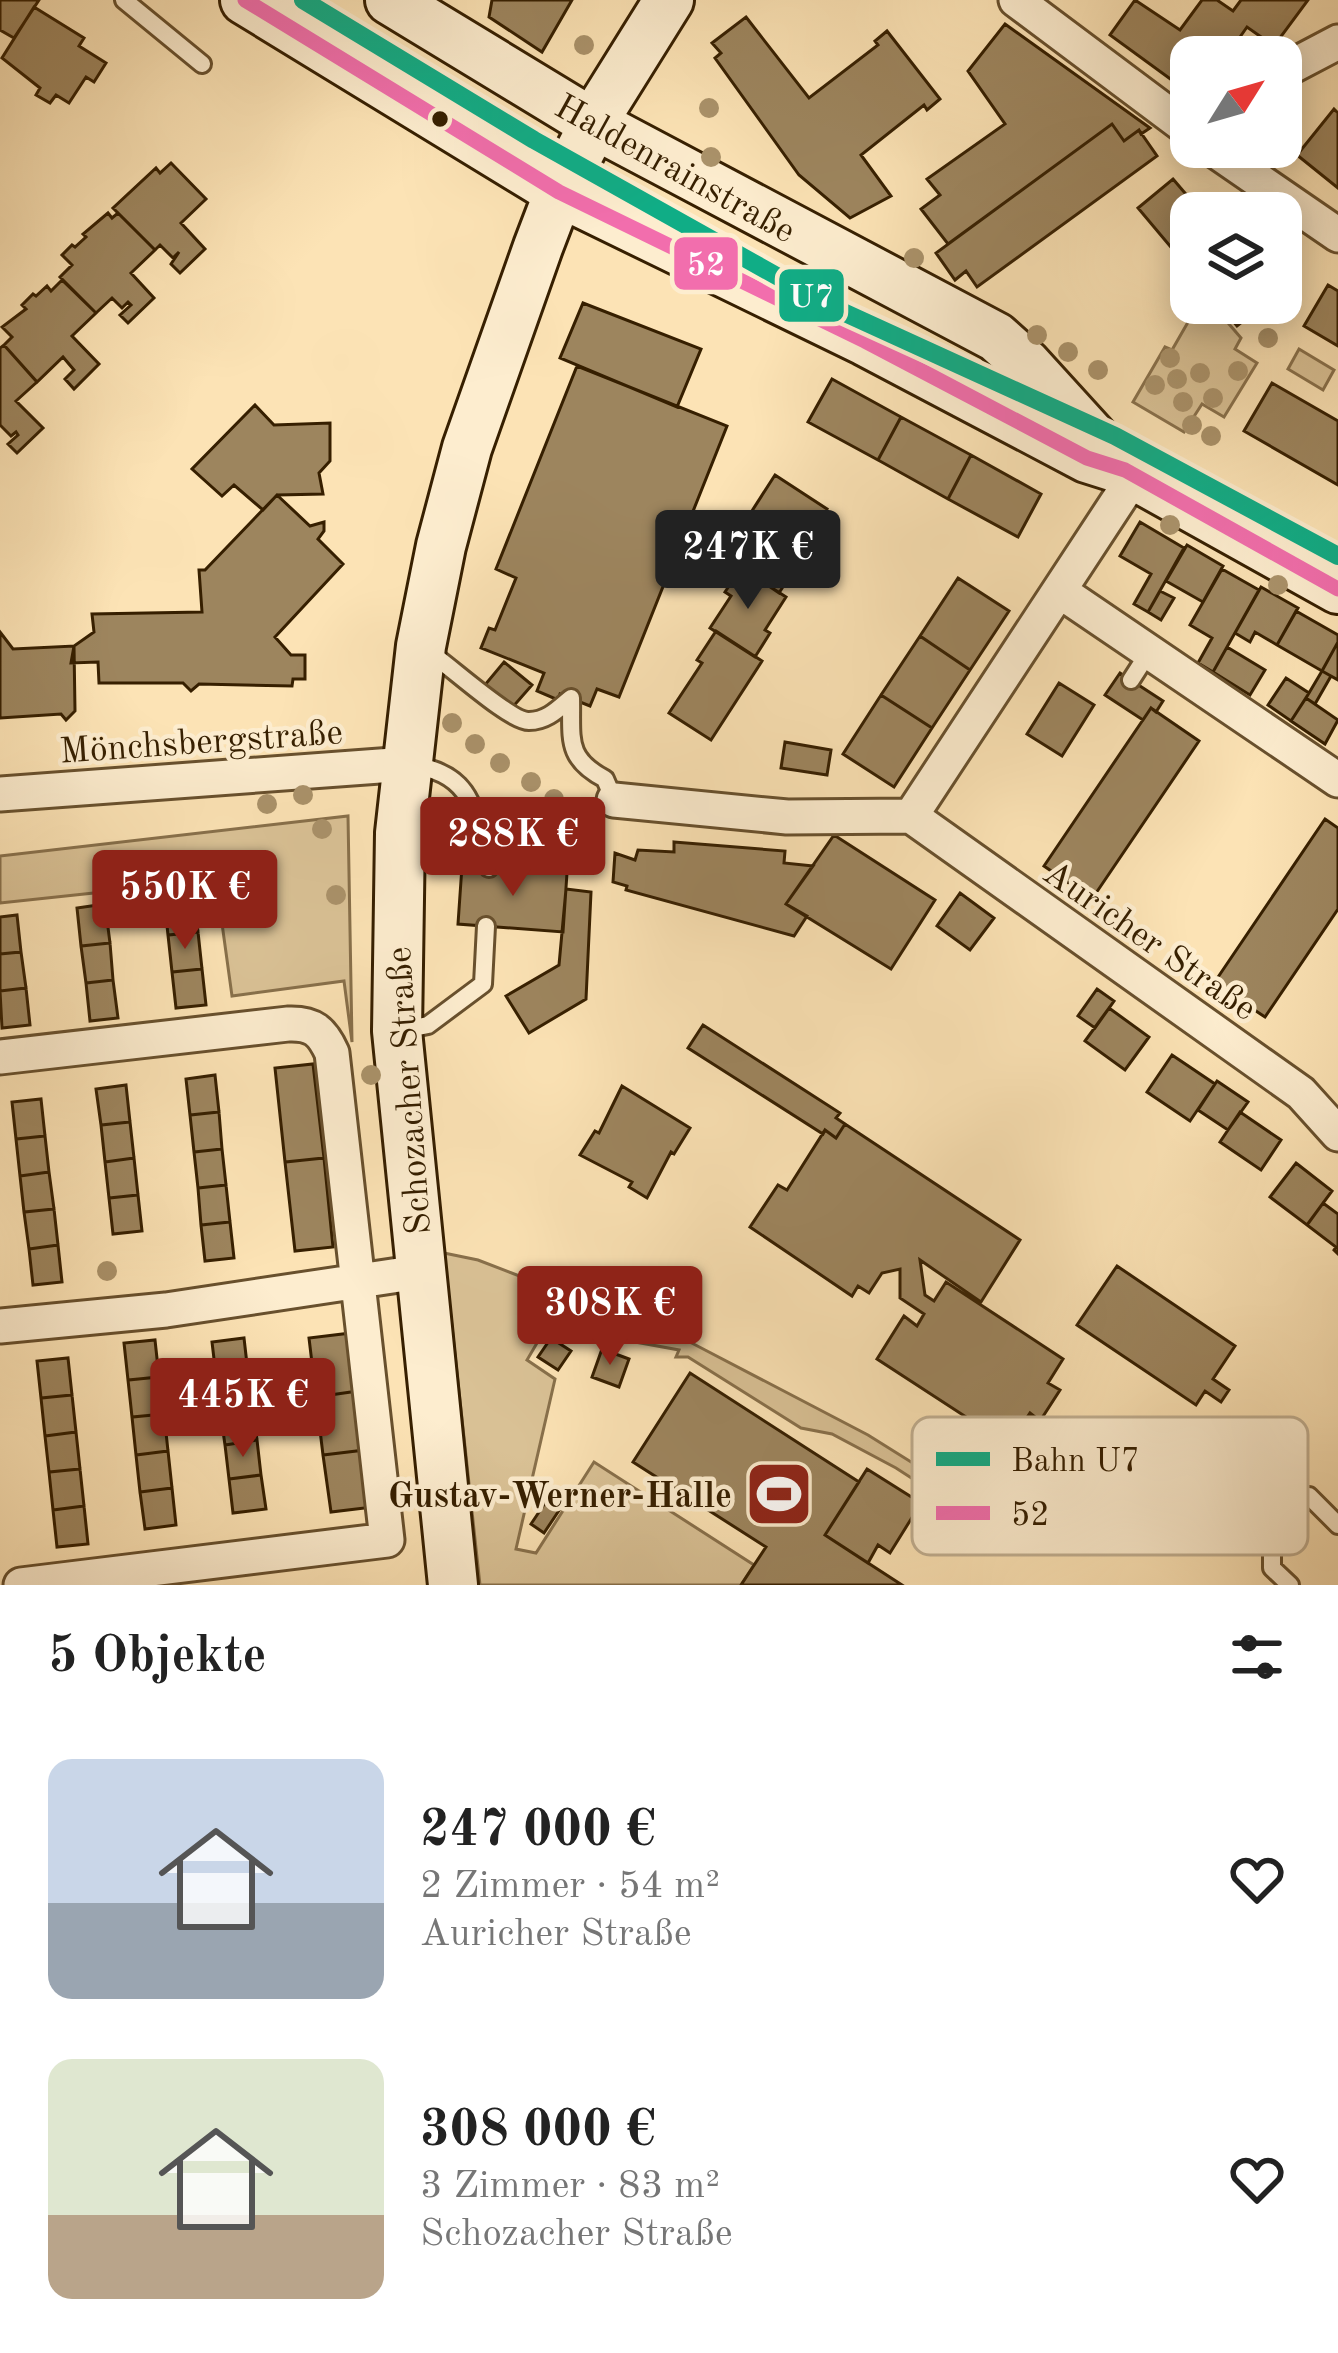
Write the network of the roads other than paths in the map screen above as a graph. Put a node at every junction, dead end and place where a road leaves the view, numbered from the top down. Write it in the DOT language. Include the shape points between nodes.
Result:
graph roads {
  1 [pos="124,0"];
  2 [pos="245,0"];
  3 [pos="390,0"];
  4 [pos="669,0"];
  5 [pos="1016,0"];
  6 [pos="1338,42"];
  7 [pos="1302,61"];
  8 [pos="202,64"];
  9 [pos="1170,112"];
  10 [pos="594,124"];
  11 [pos="1240,168"];
  12 [pos="559,192"];
  13 [pos="1338,236"];
  14 [pos="1130,472"];
  15 [pos="1338,589"];
  16 [pos="1061,592"];
  17 [pos="421,646"];
  18 [pos="407,764"];
  19 [pos="1338,780"];
  20 [pos="0,794"];
  21 [pos="614,800"];
  22 [pos="911,816"];
  23 [pos="489,868"];
  24 [pos="486,926"];
  25 [pos="397,1031"];
  26 [pos="0,1057"];
  27 [pos="1338,1134"];
  28 [pos="419,1272"];
  29 [pos="357,1278"];
  30 [pos="0,1327"];
  31 [pos="1308,1497"];
  32 [pos="1338,1525"];
  33 [pos="1272,1555"];
  34 [pos="21,1585"];
  35 [pos="453,1585"];
  36 [pos="1290,1585"];
  1 -- 8 [label="lane"];
  2 -- 12 [label="main road, Haldenrainstraße"];
  3 -- 10 [label="main road, Haldenrainstraße"];
  4 -- 10 [label="main road, Schozacher Straße"];
  5 -- 9 [label="street"];
  6 -- 7 [label="street"];
  10 -- 12 [label="main road, Schozacher Straße"];
  10 -- 14 [label="main road, Haldenrainstraße" via="996,337"];
  11 -- 13 [label="street"];
  12 -- 14 [label="main road, Haldenrainstraße" via="1087,458"];
  12 -- 17 [label="main road, Schozacher Straße" via="467,448"];
  14 -- 15 [label="main road, Haldenrainstraße"];
  14 -- 16 [label="street"];
  16 -- 19 [label="street" via="1140,666"];
  16 -- 22 [label="street"];
  17 -- 18 [label="main road, Schozacher Straße"];
  17 -- 21 [label="lane" via="526,722 571,698 574,753 605,779"];
  18 -- 20 [label="street, Mönchsbergstraße"];
  18 -- 23 [label="lane" via="438,769 469,794"];
  18 -- 25 [label="main road, Schozacher Straße"];
  21 -- 22 [label="street" via="787,817"];
  22 -- 27 [label="street, Auricher Straße" via="1301,1093"];
  24 -- 25 [label="lane" via="483,984 428,1025"];
  25 -- 28 [label="main road, Schozacher Straße"];
  26 -- 29 [label="street" via="306,1023 332,1053"];
  28 -- 29 [label="street"];
  28 -- 35 [label="main road, Schozacher Straße"];
  29 -- 30 [label="street"];
  29 -- 34 [label="street" via="388,1540"];
  31 -- 32 [label="lane"];
  33 -- 36 [label="lane" via="1272,1568"];
}
